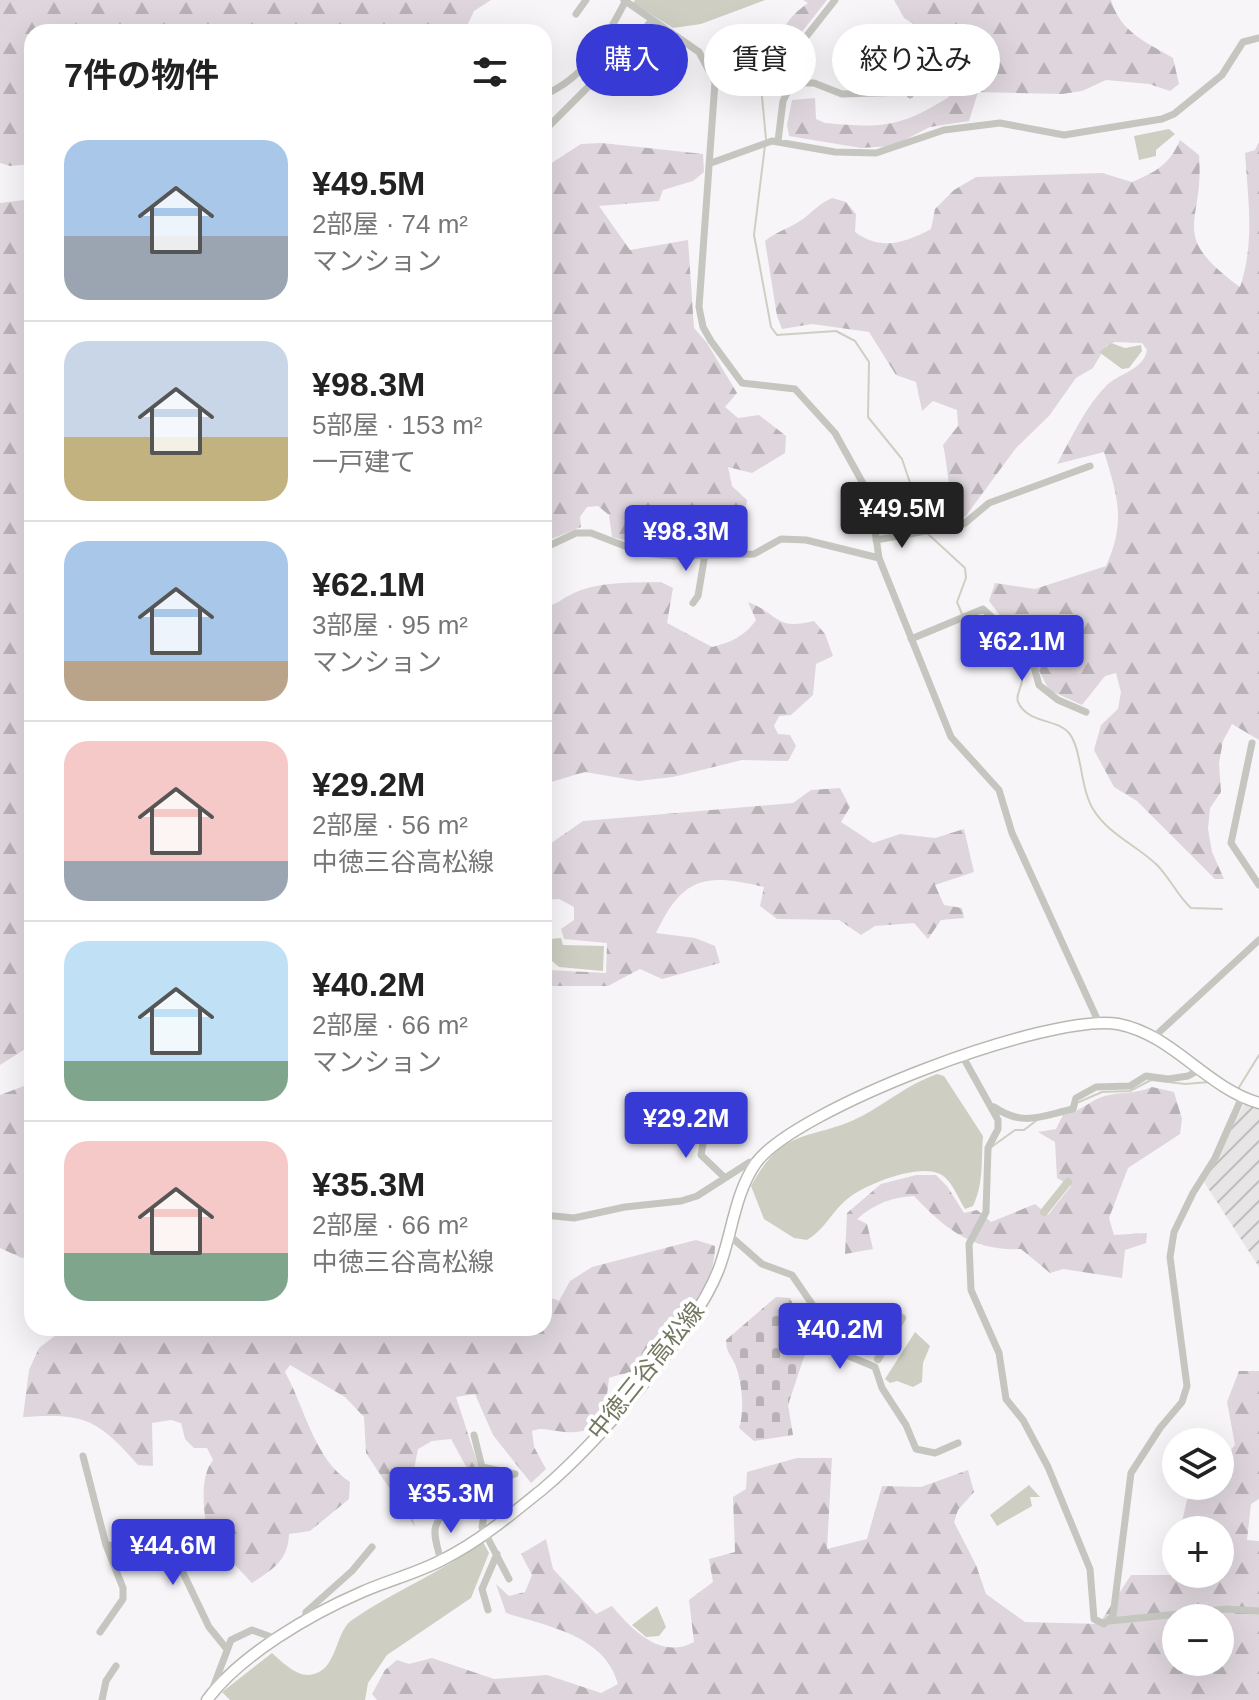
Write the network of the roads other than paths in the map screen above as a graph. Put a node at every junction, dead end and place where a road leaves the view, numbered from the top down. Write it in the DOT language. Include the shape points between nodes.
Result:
graph roads {
  1 [pos="586,0"];
  2 [pos="835,0"];
  3 [pos="625,1"];
  4 [pos="576,14"];
  5 [pos="651,21"];
  6 [pos="613,24"];
  7 [pos="649,24"];
  8 [pos="816,24"];
  9 [pos="1259,38"];
  10 [pos="576,78"];
  11 [pos="552,91"];
  12 [pos="579,96"];
  13 [pos="786,96"];
  14 [pos="552,123"];
  15 [pos="778,141"];
  16 [pos="711,163"];
  17 [pos="1090,466"];
  18 [pos="876,540"];
  19 [pos="552,544"];
  20 [pos="705,554"];
  21 [pos="879,558"];
  22 [pos="693,603"];
  23 [pos="911,639"];
  24 [pos="1086,712"];
  25 [pos="1252,743"];
  26 [pos="1259,885"];
  27 [pos="1256,943"];
  28 [pos="1099,1023"];
  29 [pos="1154,1037"];
  30 [pos="963,1057"];
  31 [pos="1199,1070"];
  32 [pos="1242,1097"];
  33 [pos="1259,1103"];
  34 [pos="993,1105"];
  35 [pos="710,1132"];
  36 [pos="755,1164"];
  37 [pos="724,1177"];
  38 [pos="552,1216"];
  39 [pos="729,1235"];
  40 [pos="474,1435"];
  41 [pos="958,1443"];
  42 [pos="83,1456"];
  43 [pos="453,1506"];
  44 [pos="484,1534"];
  45 [pos="106,1545"];
  46 [pos="372,1547"];
  47 [pos="497,1554"];
  48 [pos="441,1561"];
  49 [pos="509,1579"];
  50 [pos="488,1610"];
  51 [pos="1259,1611"];
  52 [pos="305,1621"];
  53 [pos="1110,1621"];
  54 [pos="100,1632"];
  55 [pos="278,1640"];
  56 [pos="226,1648"];
  57 [pos="116,1666"];
  58 [pos="209,1698"];
  59 [pos="102,1700"];
  1 -- 4 [label="street"];
  2 -- 8 [label="street"];
  3 -- 5 [label="street"];
  3 -- 6 [label="street"];
  5 -- 7 [label="street"];
  5 -- 16 [label="street" via="699,52 711,70 717,96"];
  9 -- 15 [label="street" via="1243,42 1222,75 1162,119 1064,135 1000,123 944,130 876,153"];
  10 -- 11 [label="street"];
  12 -- 14 [label="street"];
  13 -- 15 [label="street"];
  15 -- 16 [label="street"];
  16 -- 18 [label="street" via="699,307 703,327 742,383 795,389 835,433 870,496"];
  17 -- 18 [label="street" via="989,503 964,524"];
  18 -- 21 [label="street"];
  19 -- 20 [label="street" via="576,533 591,533 643,553"];
  20 -- 21 [label="street" via="754,554 781,539"];
  20 -- 22 [label="street"];
  21 -- 23 [label="street"];
  23 -- 24 [label="street" via="983,609 1030,652 1039,685"];
  23 -- 28 [label="street" via="951,737 999,790 1012,833"];
  25 -- 26 [label="street" via="1231,843"];
  27 -- 29 [label="street"];
  28 -- 29 [label="main road, 中徳三谷高松線"];
  28 -- 30 [label="main road, 中徳三谷高松線" via="1053,1029"];
  29 -- 31 [label="main road, 中徳三谷高松線"];
  30 -- 34 [label="street"];
  30 -- 36 [label="main road, 中徳三谷高松線" via="816,1119 778,1141"];
  31 -- 32 [label="main road, 中徳三谷高松線"];
  31 -- 34 [label="street" via="1168,1079 1146,1076 1130,1086 1096,1087 1076,1098 1073,1109 1029,1119 1012,1120"];
  32 -- 33 [label="main road, 中徳三谷高松線"];
  32 -- 53 [label="street" via="1174,1232 1170,1257 1187,1386 1182,1402 1131,1473"];
  34 -- 53 [label="street" via="998,1129 988,1148 986,1212 969,1244 971,1290 999,1353 1006,1399 1048,1467 1090,1569 1094,1619"];
  35 -- 37 [label="street" via="701,1155"];
  36 -- 37 [label="street"];
  36 -- 39 [label="main road, 中徳三谷高松線"];
  37 -- 38 [label="street" via="681,1201 574,1218"];
  39 -- 41 [label="street" via="762,1264 792,1275 838,1353 875,1367 916,1449 935,1453"];
  39 -- 44 [label="main road, 中徳三谷高松線" via="702,1306 674,1343 578,1454"];
  40 -- 44 [label="street" via="482,1467 515,1474 488,1483 492,1504 483,1518"];
  42 -- 45 [label="street"];
  43 -- 48 [label="street" via="434,1527"];
  44 -- 47 [label="street"];
  44 -- 48 [label="main road, 中徳三谷高松線"];
  45 -- 54 [label="street" via="123,1599"];
  45 -- 56 [label="street" via="163,1546 175,1556 209,1627"];
  46 -- 52 [label="street" via="306,1612"];
  47 -- 49 [label="street"];
  47 -- 50 [label="street" via="482,1589"];
  48 -- 52 [label="main road, 中徳三谷高松線"];
  51 -- 53 [label="street" via="1227,1609"];
  52 -- 55 [label="main road, 中徳三谷高松線"];
  55 -- 56 [label="street" via="252,1630"];
  55 -- 58 [label="main road, 中徳三谷高松線" via="238,1667"];
  56 -- 58 [label="street"];
  57 -- 59 [label="street"];
}
